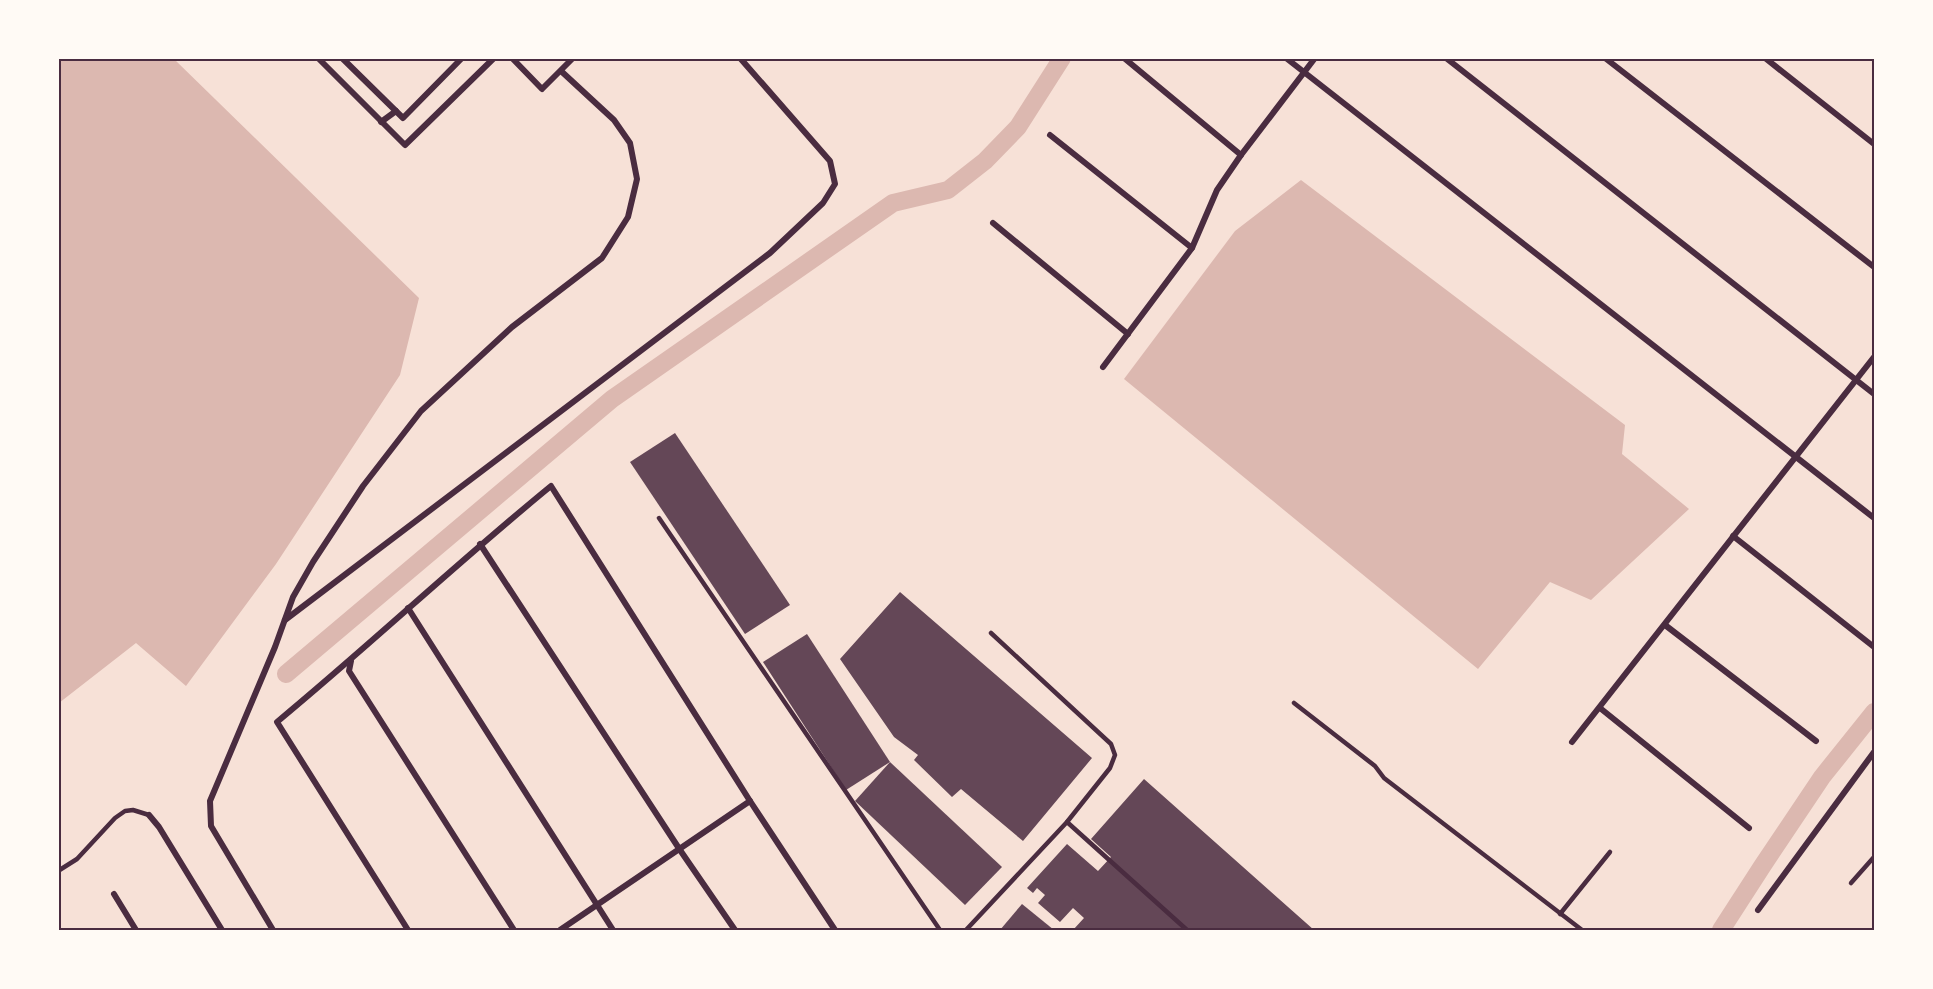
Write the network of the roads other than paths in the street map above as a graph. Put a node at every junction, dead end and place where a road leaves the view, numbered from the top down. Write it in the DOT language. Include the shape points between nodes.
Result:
graph roads {
  1 [pos="318,58"];
  2 [pos="342,58"];
  3 [pos="462,58"];
  4 [pos="494,58"];
  5 [pos="512,58"];
  6 [pos="573,58"];
  7 [pos="740,58"];
  8 [pos="1124,58"];
  9 [pos="1286,58"];
  10 [pos="1315,58"];
  11 [pos="1446,58"];
  12 [pos="1605,58"];
  13 [pos="1765,58"];
  14 [pos="561,71"];
  15 [pos="1304,74"];
  16 [pos="396,111"];
  17 [pos="381,122"];
  18 [pos="1050,135"];
  19 [pos="1875,144"];
  20 [pos="1241,155"];
  21 [pos="993,224"];
  22 [pos="1192,248"];
  23 [pos="1875,267"];
  24 [pos="1128,334"];
  25 [pos="1875,357"];
  26 [pos="1102,367"];
  27 [pos="1857,381"];
  28 [pos="1875,394"];
  29 [pos="1796,457"];
  30 [pos="659,518"];
  31 [pos="1875,518"];
  32 [pos="1733,536"];
  33 [pos="480,544"];
  34 [pos="408,608"];
  35 [pos="285,620"];
  36 [pos="1665,625"];
  37 [pos="991,633"];
  38 [pos="1875,647"];
  39 [pos="351,661"];
  40 [pos="1294,703"];
  41 [pos="1600,708"];
  42 [pos="1816,741"];
  43 [pos="1572,742"];
  44 [pos="1875,752"];
  45 [pos="750,801"];
  46 [pos="149,815"];
  47 [pos="1067,822"];
  48 [pos="1749,828"];
  49 [pos="680,850"];
  50 [pos="1610,852"];
  51 [pos="1875,857"];
  52 [pos="58,872"];
  53 [pos="1851,883"];
  54 [pos="114,894"];
  55 [pos="597,907"];
  56 [pos="1758,910"];
  57 [pos="1560,914"];
  58 [pos="136,930"];
  59 [pos="222,930"];
  60 [pos="273,930"];
  61 [pos="408,930"];
  62 [pos="514,930"];
  63 [pos="560,930"];
  64 [pos="613,930"];
  65 [pos="735,930"];
  66 [pos="835,930"];
  67 [pos="940,930"];
  68 [pos="966,930"];
  69 [pos="1187,930"];
  70 [pos="1582,930"];
  1 -- 17 [label="street"];
  2 -- 16 [label="street"];
  3 -- 16 [label="street" via="403,118"];
  4 -- 17 [label="street" via="405,145"];
  5 -- 14 [label="street" via="542,89"];
  6 -- 14 [label="street"];
  7 -- 35 [label="street" via="830,161 835,184 824,203 770,253"];
  8 -- 20 [label="street"];
  9 -- 15 [label="street"];
  10 -- 15 [label="street"];
  11 -- 27 [label="street"];
  12 -- 23 [label="street"];
  13 -- 19 [label="street"];
  14 -- 35 [label="street" via="614,120 630,143 637,179 628,217 602,258 512,327 421,411 363,486 313,562"];
  15 -- 20 [label="street"];
  15 -- 29 [label="street"];
  16 -- 17 [label="street"];
  18 -- 22 [label="street"];
  20 -- 22 [label="street" via="1217,190"];
  21 -- 24 [label="street"];
  22 -- 24 [label="street"];
  24 -- 26 [label="street"];
  25 -- 27 [label="street"];
  27 -- 28 [label="street"];
  27 -- 29 [label="street"];
  29 -- 31 [label="street"];
  29 -- 32 [label="street"];
  30 -- 67 [label="lane"];
  32 -- 36 [label="street"];
  32 -- 38 [label="street"];
  33 -- 34 [label="street"];
  33 -- 45 [label="street" via="551,486"];
  33 -- 49 [label="street"];
  34 -- 39 [label="street"];
  34 -- 55 [label="street"];
  35 -- 60 [label="street" via="210,801 211,826"];
  36 -- 41 [label="street"];
  36 -- 42 [label="street"];
  37 -- 47 [label="lane" via="1112,744 1115,755 1110,768"];
  39 -- 61 [label="street" via="277,722"];
  39 -- 62 [label="street" via="349,671"];
  40 -- 57 [label="lane"];
  41 -- 43 [label="street"];
  41 -- 48 [label="street"];
  44 -- 56 [label="street"];
  45 -- 49 [label="street"];
  45 -- 66 [label="street"];
  46 -- 52 [label="lane" via="125,811 77,859"];
  46 -- 59 [label="street"];
  47 -- 68 [label="lane"];
  47 -- 69 [label="lane"];
  49 -- 55 [label="street"];
  49 -- 65 [label="street"];
  50 -- 57 [label="lane"];
  51 -- 53 [label="lane"];
  54 -- 58 [label="street"];
  55 -- 63 [label="street"];
  55 -- 64 [label="street"];
  57 -- 70 [label="lane"];
}
